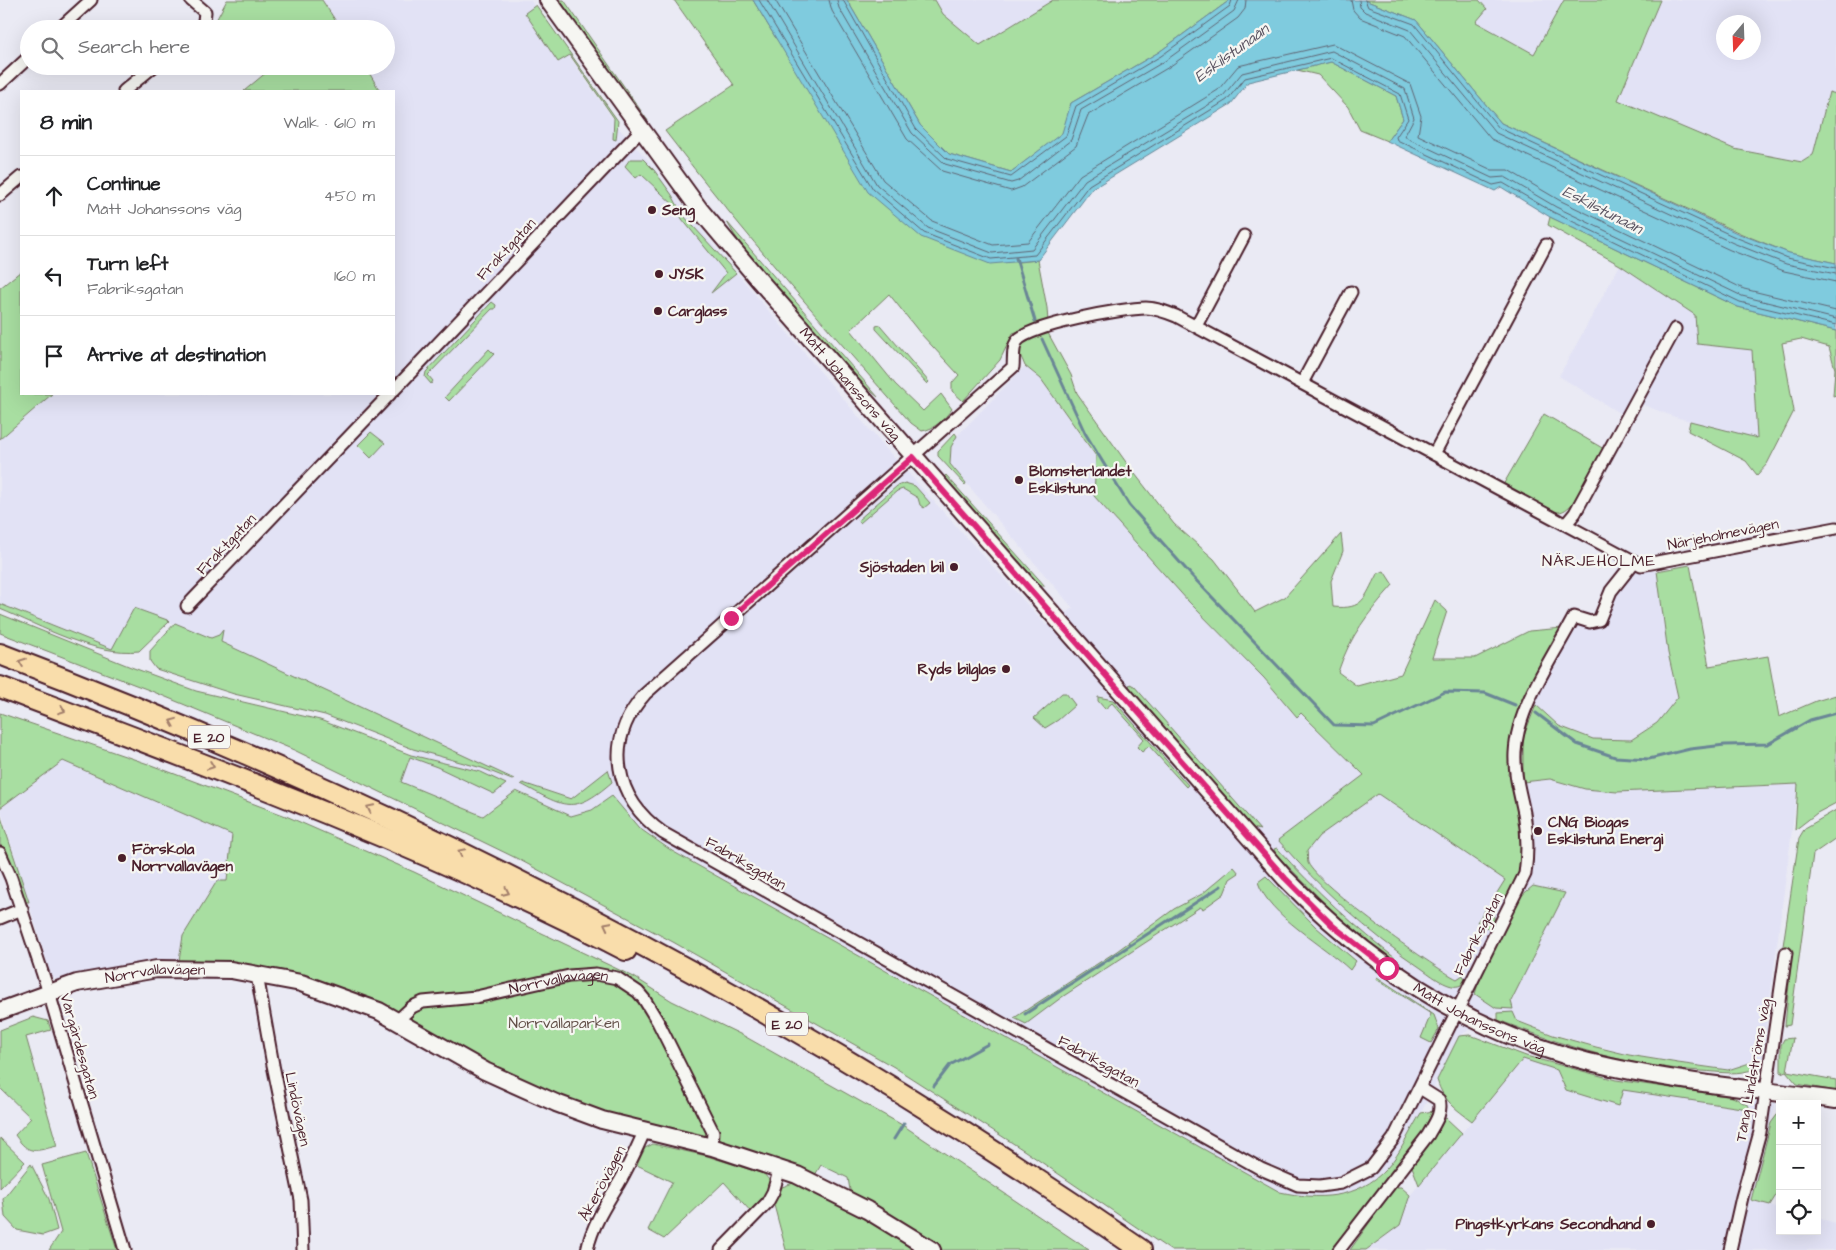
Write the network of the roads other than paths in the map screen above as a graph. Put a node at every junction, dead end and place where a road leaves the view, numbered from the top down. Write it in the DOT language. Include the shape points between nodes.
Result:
graph roads {
  1 [pos="91,0"];
  2 [pos="191,0"];
  3 [pos="548,0"];
  4 [pos="70,20"];
  5 [pos="204,20"];
  6 [pos="20,65"];
  7 [pos="143,75"];
  8 [pos="0,84"];
  9 [pos="125,90"];
  10 [pos="641,130"];
  11 [pos="20,178"];
  12 [pos="0,194"];
  13 [pos="1244,236"];
  14 [pos="1546,246"];
  15 [pos="1351,292"];
  16 [pos="1196,326"];
  17 [pos="1674,329"];
  18 [pos="1302,383"];
  19 [pos="395,389"];
  20 [pos="389,395"];
  21 [pos="1434,454"];
  22 [pos="913,457"];
  23 [pos="1566,524"];
  24 [pos="1836,528"];
  25 [pos="1634,562"];
  26 [pos="187,606"];
  27 [pos="0,654"];
  28 [pos="0,687"];
  29 [pos="0,853"];
  30 [pos="22,909"];
  31 [pos="0,918"];
  32 [pos="1786,953"];
  33 [pos="257,975"];
  34 [pos="49,993"];
  35 [pos="1456,1010"];
  36 [pos="0,1011"];
  37 [pos="398,1020"];
  38 [pos="1420,1088"];
  39 [pos="1767,1091"];
  40 [pos="1836,1100"];
  41 [pos="645,1130"];
  42 [pos="712,1147"];
  43 [pos="780,1168"];
  44 [pos="925,1248"];
  45 [pos="125,1250"];
  46 [pos="304,1250"];
  47 [pos="587,1250"];
  48 [pos="722,1250"];
  49 [pos="1121,1250"];
  50 [pos="1141,1250"];
  51 [pos="1338,1250"];
  52 [pos="1730,1250"];
  1 -- 4 [label="street"];
  2 -- 5 [label="street" via="205,12"];
  3 -- 10 [label="street, Mått Johanssons väg"];
  6 -- 8 [label="street"];
  7 -- 9 [label="street"];
  10 -- 19 [label="street, Fraktgatan"];
  10 -- 22 [label="street, Mått Johanssons väg" via="700,210"];
  11 -- 12 [label="street"];
  13 -- 16 [label="street"];
  14 -- 21 [label="street"];
  15 -- 18 [label="street"];
  16 -- 18 [label="street, Närjeholmevägen"];
  16 -- 22 [label="street, Närjeholmevägen" via="1167,312 1147,308 1080,318 1030,332 1014,347 1014,367"];
  17 -- 23 [label="street" via="1575,513"];
  18 -- 21 [label="street, Närjeholmevägen"];
  20 -- 26 [label="street, Fraktgatan"];
  21 -- 23 [label="street, Närjeholmevägen"];
  22 -- 35 [label="street, Mått Johanssons väg" via="1310,904 1366,953 1416,988"];
  22 -- 38 [label="street, Fabriksgatan" via="635,705 621,740 619,766 623,784 635,808 663,833 1287,1181 1304,1186 1322,1186 1352,1179 1372,1168 1390,1145"];
  23 -- 25 [label="street, Närjeholmevägen"];
  24 -- 25 [label="street, Närjeholmevägen" via="1648,564"];
  25 -- 35 [label="street, Fabriksgatan" via="1611,591 1599,620 1590,622 1574,617 1528,702 1517,733 1515,752 1516,776 1528,840 1525,874"];
  50 -- 27 [label="highway, E 20, one-way" via="960,1129 772,1015 627,935 357,802 185,727"];
  28 -- 49 [label="highway, E 20, one-way" via="221,770 398,843 623,948 782,1033 960,1142"];
  29 -- 30 [label="street, Vårgärdesgatan"];
  30 -- 31 [label="street"];
  30 -- 34 [label="street, Vårgärdesgatan"];
  32 -- 39 [label="street, Tång Lindströms väg"];
  33 -- 34 [label="street, Norrvallavägen" via="231,970 157,969 107,976"];
  33 -- 37 [label="street, Norrvallavägen" via="317,988"];
  33 -- 46 [label="street, Lindövägen" via="302,1200"];
  34 -- 36 [label="street, Norrvallavägen"];
  34 -- 45 [label="street, Vårgärdesgatan"];
  35 -- 38 [label="street, Fabriksgatan"];
  35 -- 39 [label="street, Mått Johanssons väg" via="1521,1040 1593,1063 1638,1073"];
  37 -- 41 [label="street, Norrvallavägen" via="522,1089 586,1114"];
  37 -- 42 [label="street, Norrvallavägen" via="423,1002 476,997 569,976 596,974 617,978 638,992 658,1022 713,1132"];
  38 -- 51 [label="street" via="1439,1100 1438,1118 1423,1142"];
  39 -- 40 [label="street, Mått Johanssons väg"];
  39 -- 52 [label="street, Tång Lindströms väg"];
  41 -- 42 [label="street, Norrvallavägen"];
  41 -- 47 [label="street, Åkerövägen" via="604,1207"];
  42 -- 43 [label="street, Norrvallavägen"];
  43 -- 44 [label="street, Norrvallavägen" via="841,1197"];
  43 -- 48 [label="street" via="767,1203"];
}
